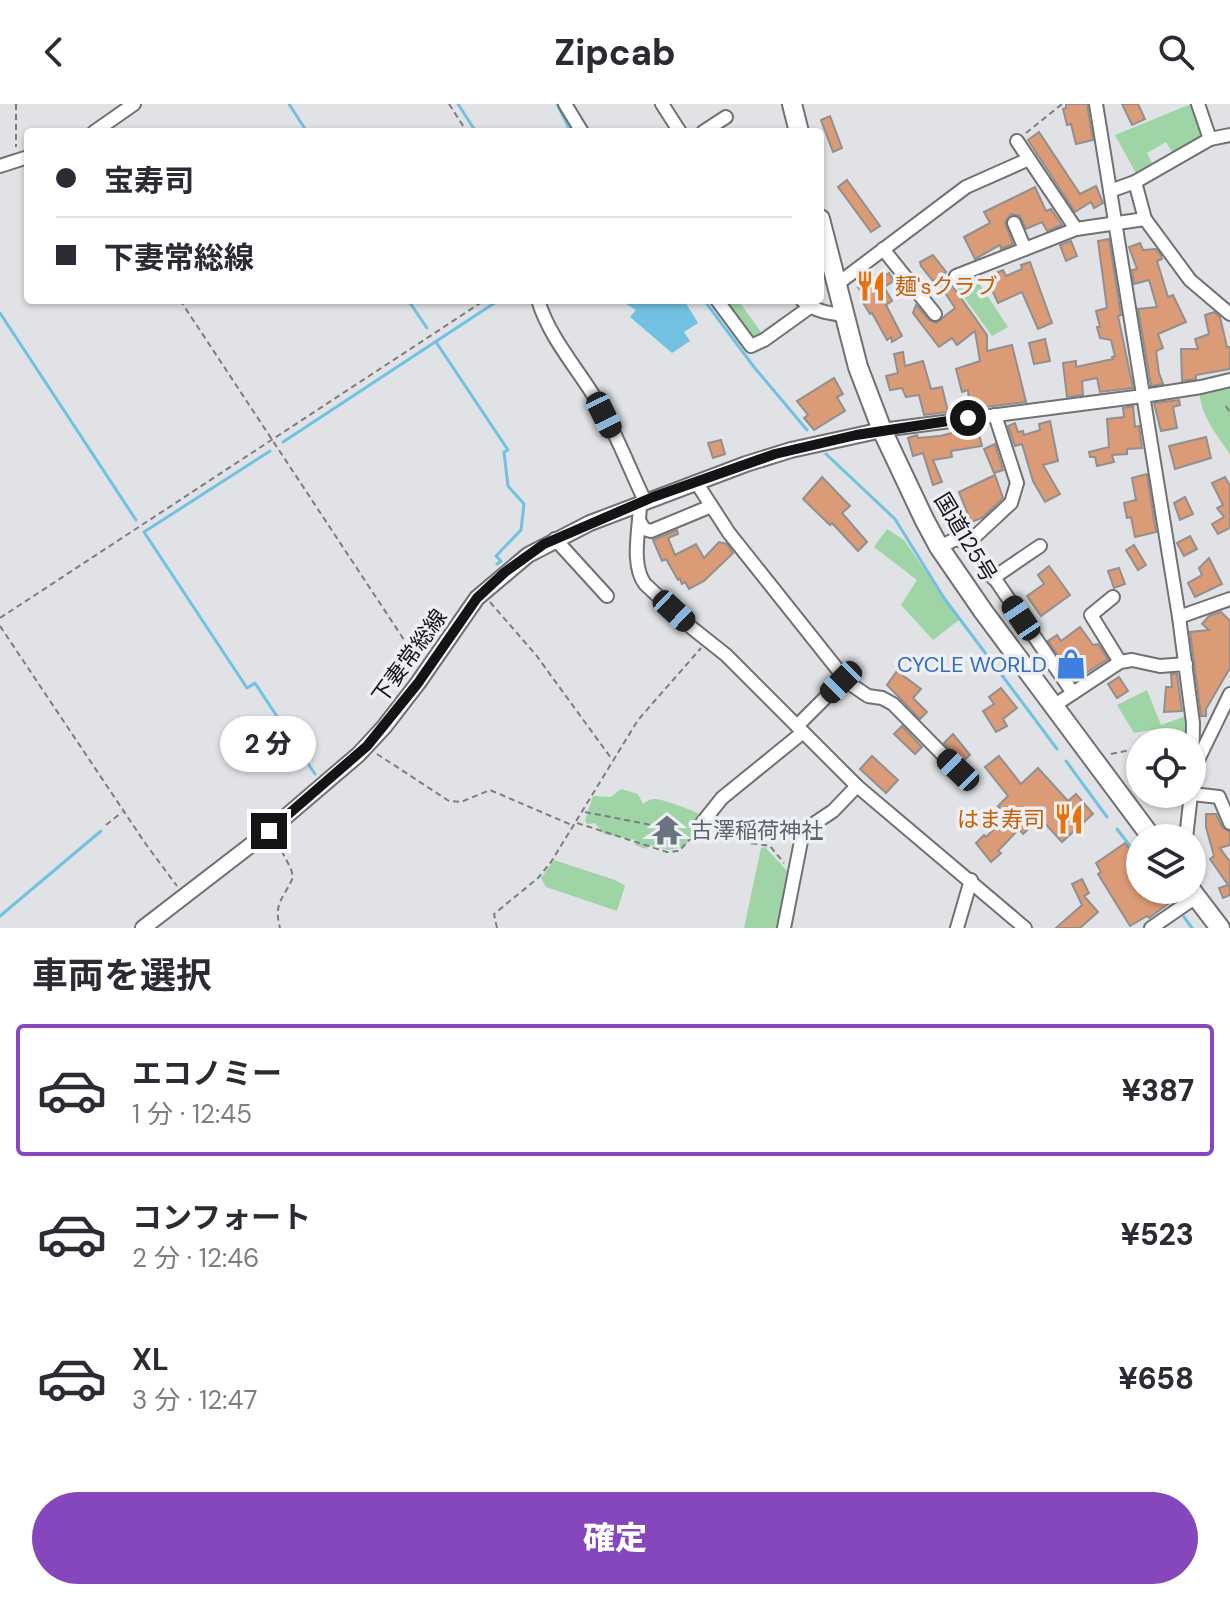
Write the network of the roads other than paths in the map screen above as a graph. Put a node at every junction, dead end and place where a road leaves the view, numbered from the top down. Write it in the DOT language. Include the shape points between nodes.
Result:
graph roads {
  1 [pos="134,104"];
  2 [pos="565,104"];
  3 [pos="662,104"];
  4 [pos="792,104"];
  5 [pos="1096,104"];
  6 [pos="1198,104"];
  7 [pos="726,117"];
  8 [pos="100,128"];
  9 [pos="580,128"];
  10 [pos="677,128"];
  11 [pos="709,128"];
  12 [pos="798,128"];
  13 [pos="1230,135"];
  14 [pos="1210,139"];
  15 [pos="1017,141"];
  16 [pos="22,159"];
  17 [pos="1029,159"];
  18 [pos="0,166"];
  19 [pos="1135,182"];
  20 [pos="1110,191"];
  21 [pos="1145,219"];
  22 [pos="1014,223"];
  23 [pos="1116,224"];
  24 [pos="1076,229"];
  25 [pos="824,236"];
  26 [pos="883,249"];
  27 [pos="1025,249"];
  28 [pos="956,276"];
  29 [pos="836,285"];
  30 [pos="539,304"];
  31 [pos="720,304"];
  32 [pos="806,304"];
  33 [pos="935,314"];
  34 [pos="1230,314"];
  35 [pos="843,315"];
  36 [pos="1230,380"];
  37 [pos="1143,396"];
  38 [pos="995,415"];
  39 [pos="882,430"];
  40 [pos="696,482"];
  41 [pos="643,502"];
  42 [pos="709,507"];
  43 [pos="640,522"];
  44 [pos="555,539"];
  45 [pos="968,543"];
  46 [pos="1040,546"];
  47 [pos="939,547"];
  48 [pos="993,578"];
  49 [pos="607,596"];
  50 [pos="1113,597"];
  51 [pos="1230,599"];
  52 [pos="1179,617"];
  53 [pos="1120,662"];
  54 [pos="1186,664"];
  55 [pos="843,679"];
  56 [pos="1073,693"];
  57 [pos="1230,694"];
  58 [pos="1055,705"];
  59 [pos="1193,728"];
  60 [pos="800,729"];
  61 [pos="1206,743"];
  62 [pos="958,770"];
  63 [pos="857,786"];
  64 [pos="1206,796"];
  65 [pos="702,823"];
  66 [pos="1230,823"];
  67 [pos="1142,824"];
  68 [pos="971,880"];
  69 [pos="1180,904"];
  70 [pos="1202,904"];
  71 [pos="143,928"];
  72 [pos="784,928"];
  73 [pos="957,928"];
  74 [pos="1025,928"];
  75 [pos="1151,928"];
  76 [pos="1220,928"];
  1 -- 8 [label="street"];
  2 -- 9 [label="street"];
  3 -- 10 [label="street"];
  4 -- 12 [label="highway"];
  5 -- 20 [label="street"];
  6 -- 14 [label="street"];
  7 -- 11 [label="street"];
  13 -- 14 [label="street"];
  14 -- 19 [label="street"];
  15 -- 17 [label="street"];
  16 -- 18 [label="street"];
  17 -- 24 [label="street"];
  17 -- 26 [label="street" via="966,187"];
  19 -- 20 [label="street"];
  19 -- 21 [label="street"];
  20 -- 23 [label="street"];
  21 -- 23 [label="street"];
  21 -- 34 [label="street" via="1190,280"];
  22 -- 27 [label="street"];
  23 -- 24 [label="street"];
  23 -- 37 [label="street"];
  24 -- 27 [label="street"];
  25 -- 29 [label="highway, 国道125号"];
  26 -- 29 [label="street"];
  26 -- 33 [label="street"];
  27 -- 28 [label="street"];
  29 -- 35 [label="highway, 国道125号"];
  30 -- 41 [label="street" via="560,349 598,403"];
  31 -- 32 [label="street" via="751,346"];
  32 -- 35 [label="street"];
  35 -- 39 [label="highway, 国道125号"];
  36 -- 37 [label="street"];
  37 -- 38 [label="street"];
  37 -- 52 [label="street"];
  38 -- 39 [label="street"];
  38 -- 45 [label="street" via="1017,483 1011,503"];
  39 -- 40 [label="main road, 下妻常総線" via="775,454"];
  39 -- 47 [label="highway, 国道125号"];
  40 -- 41 [label="main road, 下妻常総線"];
  40 -- 42 [label="street"];
  41 -- 43 [label="street"];
  41 -- 44 [label="main road, 下妻常総線"];
  42 -- 43 [label="street" via="651,531"];
  42 -- 55 [label="street"];
  43 -- 60 [label="street" via="641,579"];
  44 -- 49 [label="street"];
  44 -- 71 [label="main road, 下妻常総線" via="483,592 367,746 269,831"];
  45 -- 47 [label="street" via="956,539"];
  45 -- 48 [label="street"];
  46 -- 48 [label="street"];
  47 -- 58 [label="highway, 国道125号"];
  48 -- 56 [label="street"];
  50 -- 53 [label="street" via="1091,615"];
  51 -- 52 [label="street"];
  52 -- 54 [label="street"];
  53 -- 54 [label="street"];
  53 -- 56 [label="street"];
  54 -- 59 [label="street"];
  55 -- 60 [label="street"];
  55 -- 62 [label="street" via="868,696 893,704"];
  56 -- 58 [label="street"];
  57 -- 61 [label="street"];
  58 -- 67 [label="highway, 国道125号"];
  60 -- 63 [label="street"];
  60 -- 65 [label="street" via="722,798"];
  63 -- 68 [label="street"];
  63 -- 72 [label="street" via="805,830"];
  64 -- 66 [label="street" via="1219,797"];
  68 -- 73 [label="street"];
  68 -- 74 [label="street"];
  69 -- 75 [label="street"];
  70 -- 76 [label="highway"];
}
